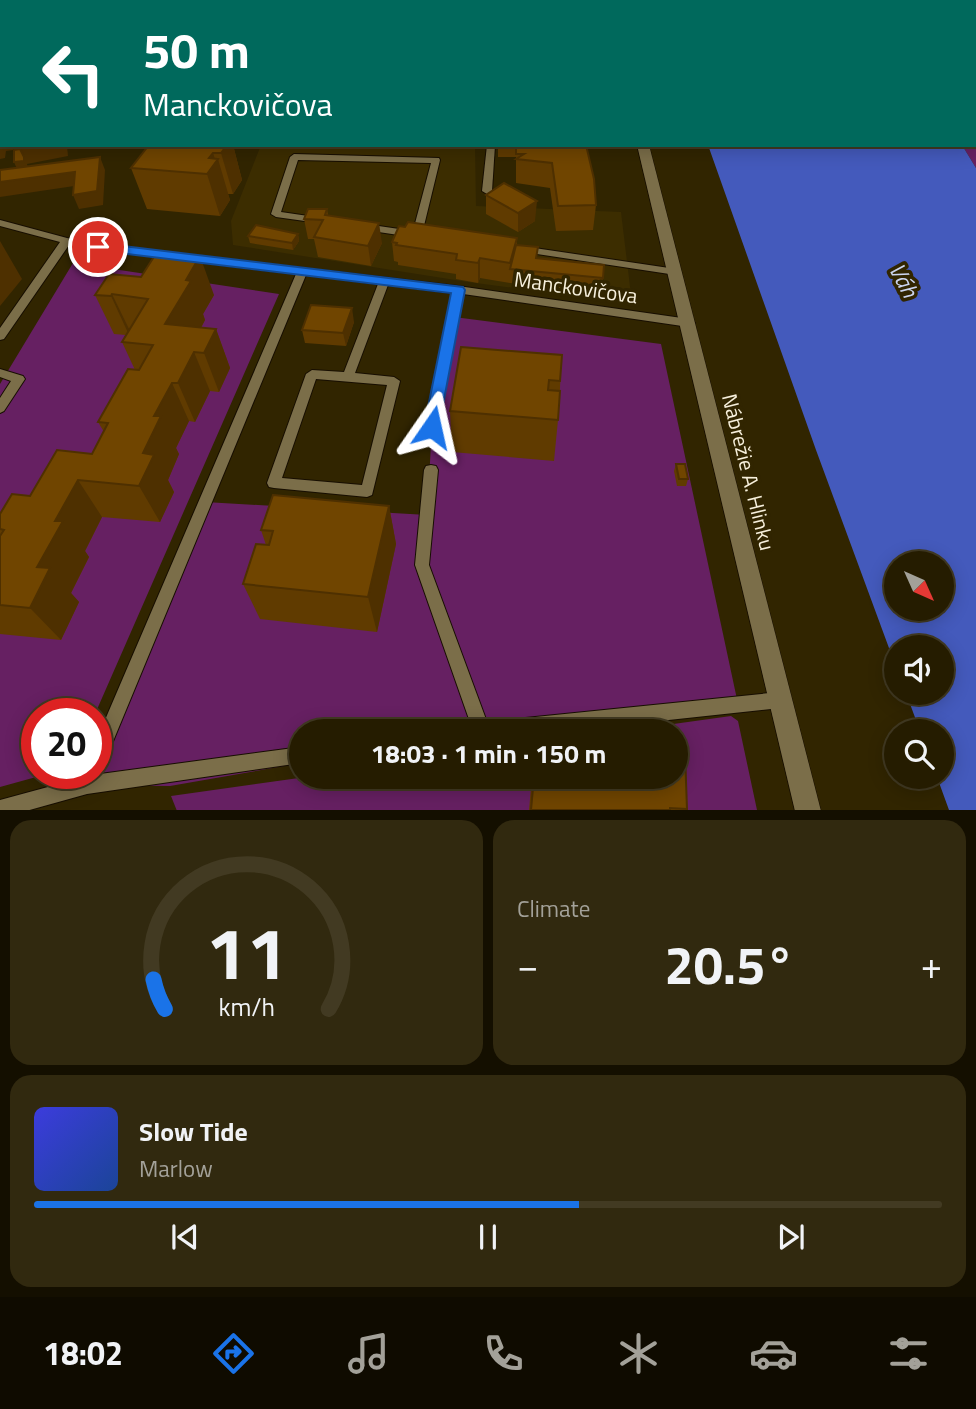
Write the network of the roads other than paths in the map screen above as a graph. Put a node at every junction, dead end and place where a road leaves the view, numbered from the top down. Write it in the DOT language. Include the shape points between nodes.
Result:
graph roads {
  1 [pos="491,147"];
  2 [pos="644,147"];
  3 [pos="487,191"];
  4 [pos="327,222"];
  5 [pos="0,223"];
  6 [pos="353,225"];
  7 [pos="417,234"];
  8 [pos="430,236"];
  9 [pos="66,242"];
  10 [pos="509,248"];
  11 [pos="302,272"];
  12 [pos="676,272"];
  13 [pos="384,282"];
  14 [pos="458,290"];
  15 [pos="689,323"];
  16 [pos="0,336"];
  17 [pos="0,373"];
  18 [pos="348,377"];
  19 [pos="0,408"];
  20 [pos="432,427"];
  21 [pos="431,470"];
  22 [pos="780,700"];
  23 [pos="473,719"];
  24 [pos="594,719"];
  25 [pos="112,724"];
  26 [pos="289,756"];
  27 [pos="112,776"];
  28 [pos="59,789"];
  29 [pos="0,809"];
  30 [pos="808,810"];
  1 -- 3 [label="lane"];
  2 -- 12 [label="street, Nábrežie A. Hlinku"];
  4 -- 7 [label="lane" via="276,214 294,158 436,160"];
  5 -- 9 [label="lane, Manckovičova"];
  6 -- 7 [label="lane"];
  7 -- 8 [label="lane"];
  9 -- 11 [label="lane, Manckovičova"];
  9 -- 16 [label="lane"];
  10 -- 12 [label="lane"];
  11 -- 13 [label="lane, Manckovičova"];
  11 -- 25 [label="lane"];
  12 -- 15 [label="street, Nábrežie A. Hlinku"];
  13 -- 14 [label="lane, Manckovičova"];
  13 -- 18 [label="lane"];
  14 -- 15 [label="lane, Manckovičova"];
  14 -- 20 [label="lane"];
  15 -- 22 [label="street, Nábrežie A. Hlinku"];
  17 -- 19 [label="lane" via="19,379"];
  18 -- 18 [label="lane" via="312,374 274,483 367,491 394,381"];
  21 -- 23 [label="lane" via="422,565"];
  22 -- 24 [label="lane"];
  22 -- 30 [label="street, Nábrežie A. Hlinku"];
  26 -- 27 [label="lane"];
  28 -- 29 [label="lane"];
}
